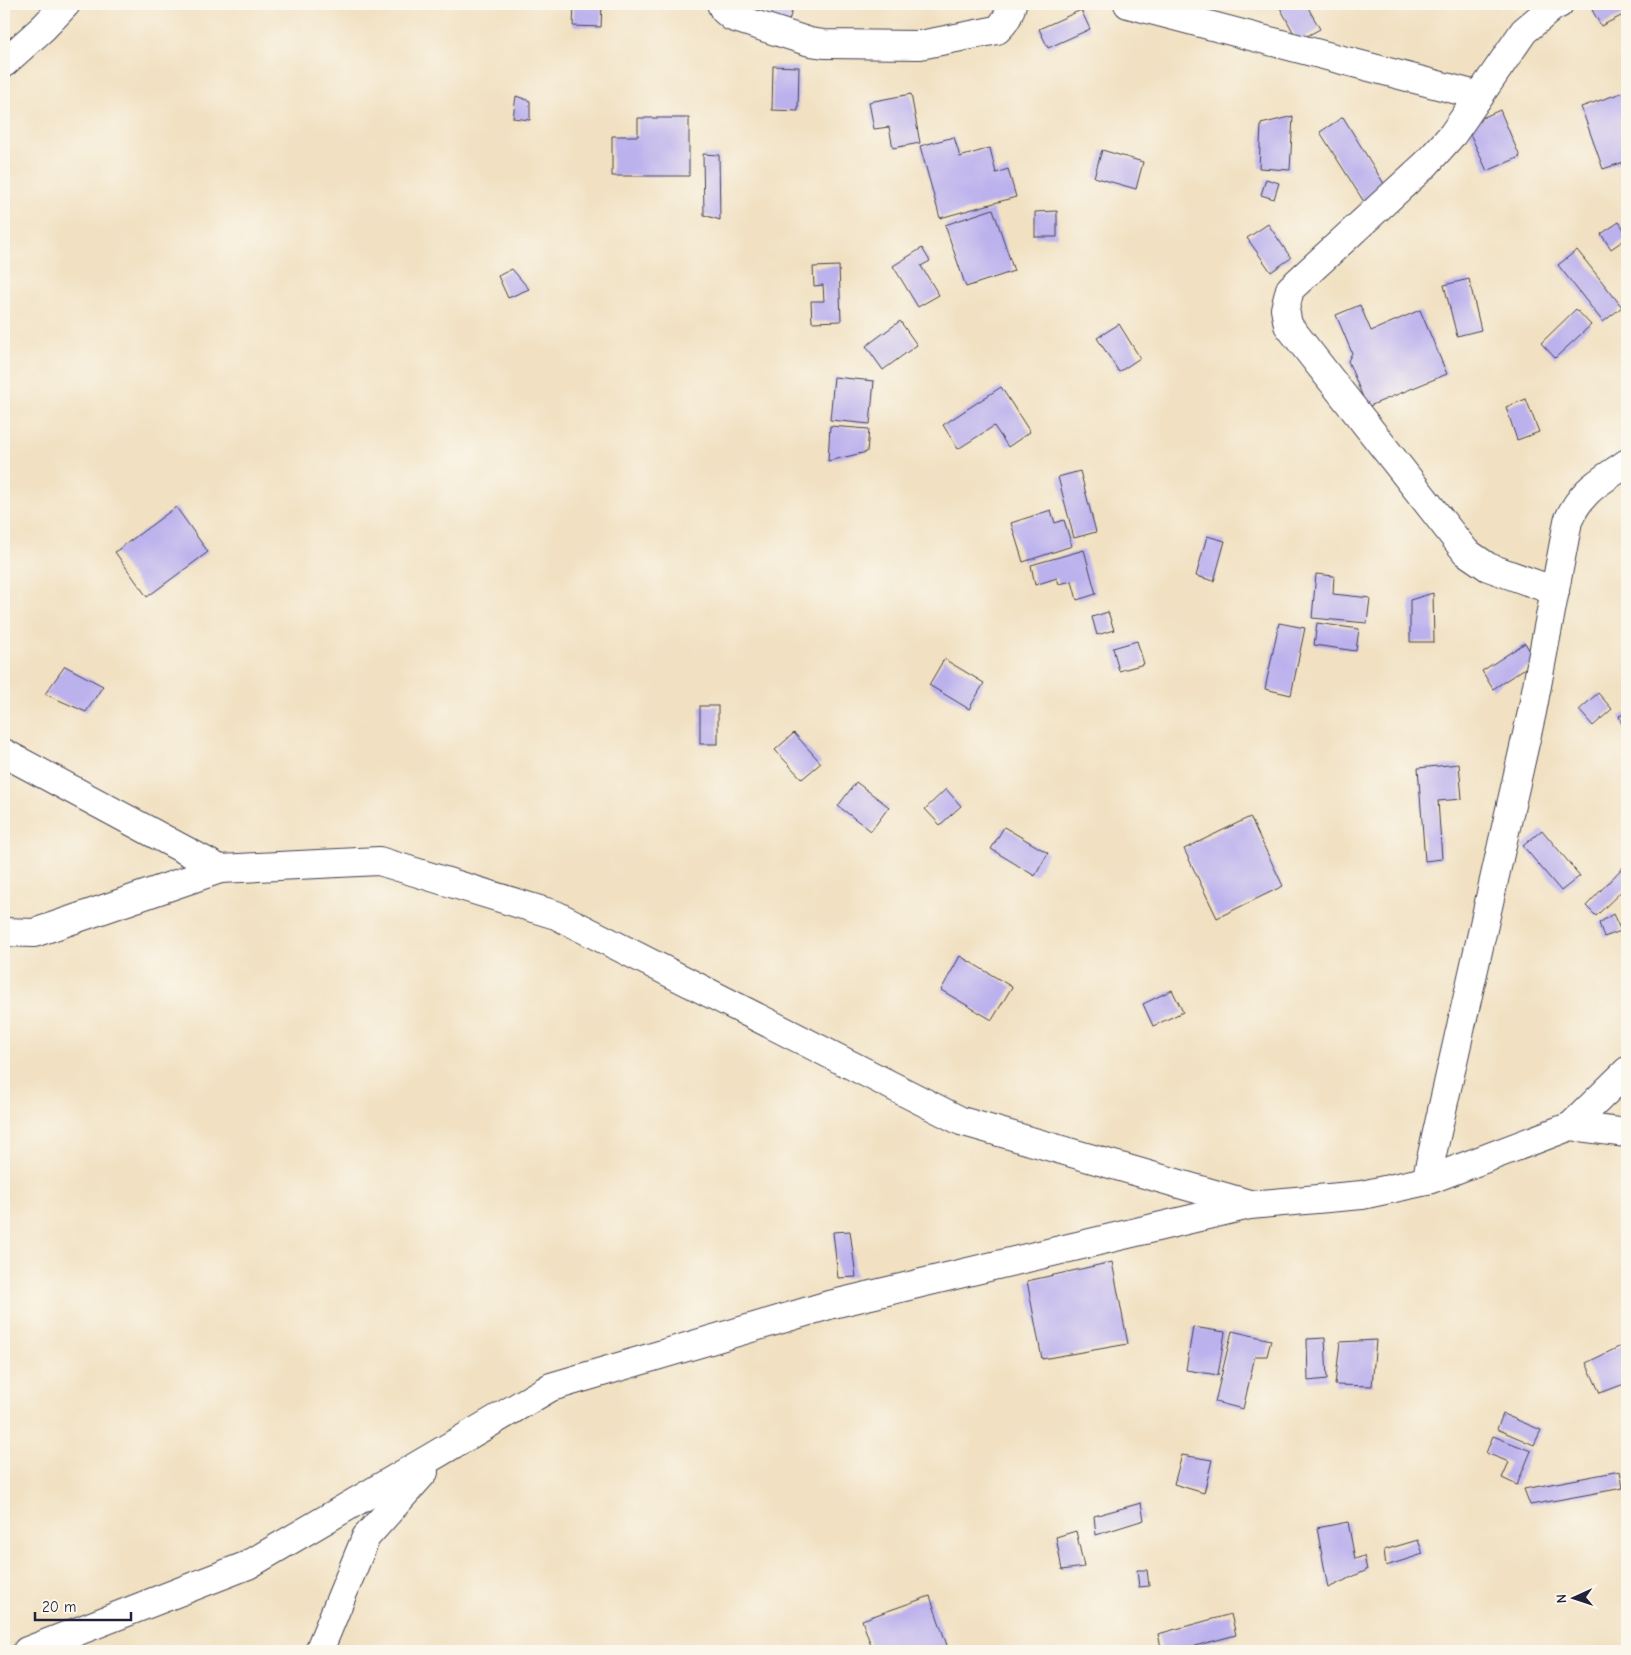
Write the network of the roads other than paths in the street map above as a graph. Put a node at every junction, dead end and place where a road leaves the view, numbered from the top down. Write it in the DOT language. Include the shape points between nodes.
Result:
graph roads {
  1 [pos="66,4"];
  2 [pos="721,4"];
  3 [pos="1012,4"];
  4 [pos="1128,4"];
  5 [pos="1559,4"];
  6 [pos="4,63"];
  7 [pos="1480,96"];
  8 [pos="1627,463"];
  9 [pos="1555,591"];
  10 [pos="4,753"];
  11 [pos="220,868"];
  12 [pos="4,932"];
  13 [pos="1627,1071"];
  14 [pos="1572,1126"];
  15 [pos="1627,1132"];
  16 [pos="1426,1181"];
  17 [pos="1250,1205"];
  18 [pos="442,1452"];
  19 [pos="27,1651"];
  20 [pos="319,1651"];
  1 -- 6 [label="street"];
  2 -- 3 [label="street" via="732,17 810,42 920,45 998,30 1005,24"];
  4 -- 7 [label="street"];
  5 -- 7 [label="street" via="1524,31"];
  7 -- 9 [label="street" via="1426,164 1290,289 1285,309 1288,325 1466,552 1488,567"];
  8 -- 9 [label="street" via="1587,491 1575,506 1568,521"];
  9 -- 16 [label="street" via="1532,712"];
  10 -- 11 [label="street"];
  11 -- 12 [label="street" via="34,933"];
  11 -- 17 [label="street" via="379,861 556,915 961,1121"];
  13 -- 14 [label="street"];
  14 -- 15 [label="street"];
  14 -- 16 [label="street"];
  16 -- 17 [label="street" via="1362,1195"];
  17 -- 18 [label="street" via="829,1305 551,1387"];
  18 -- 19 [label="street" via="248,1564"];
  18 -- 20 [label="street" via="366,1537"];
}
